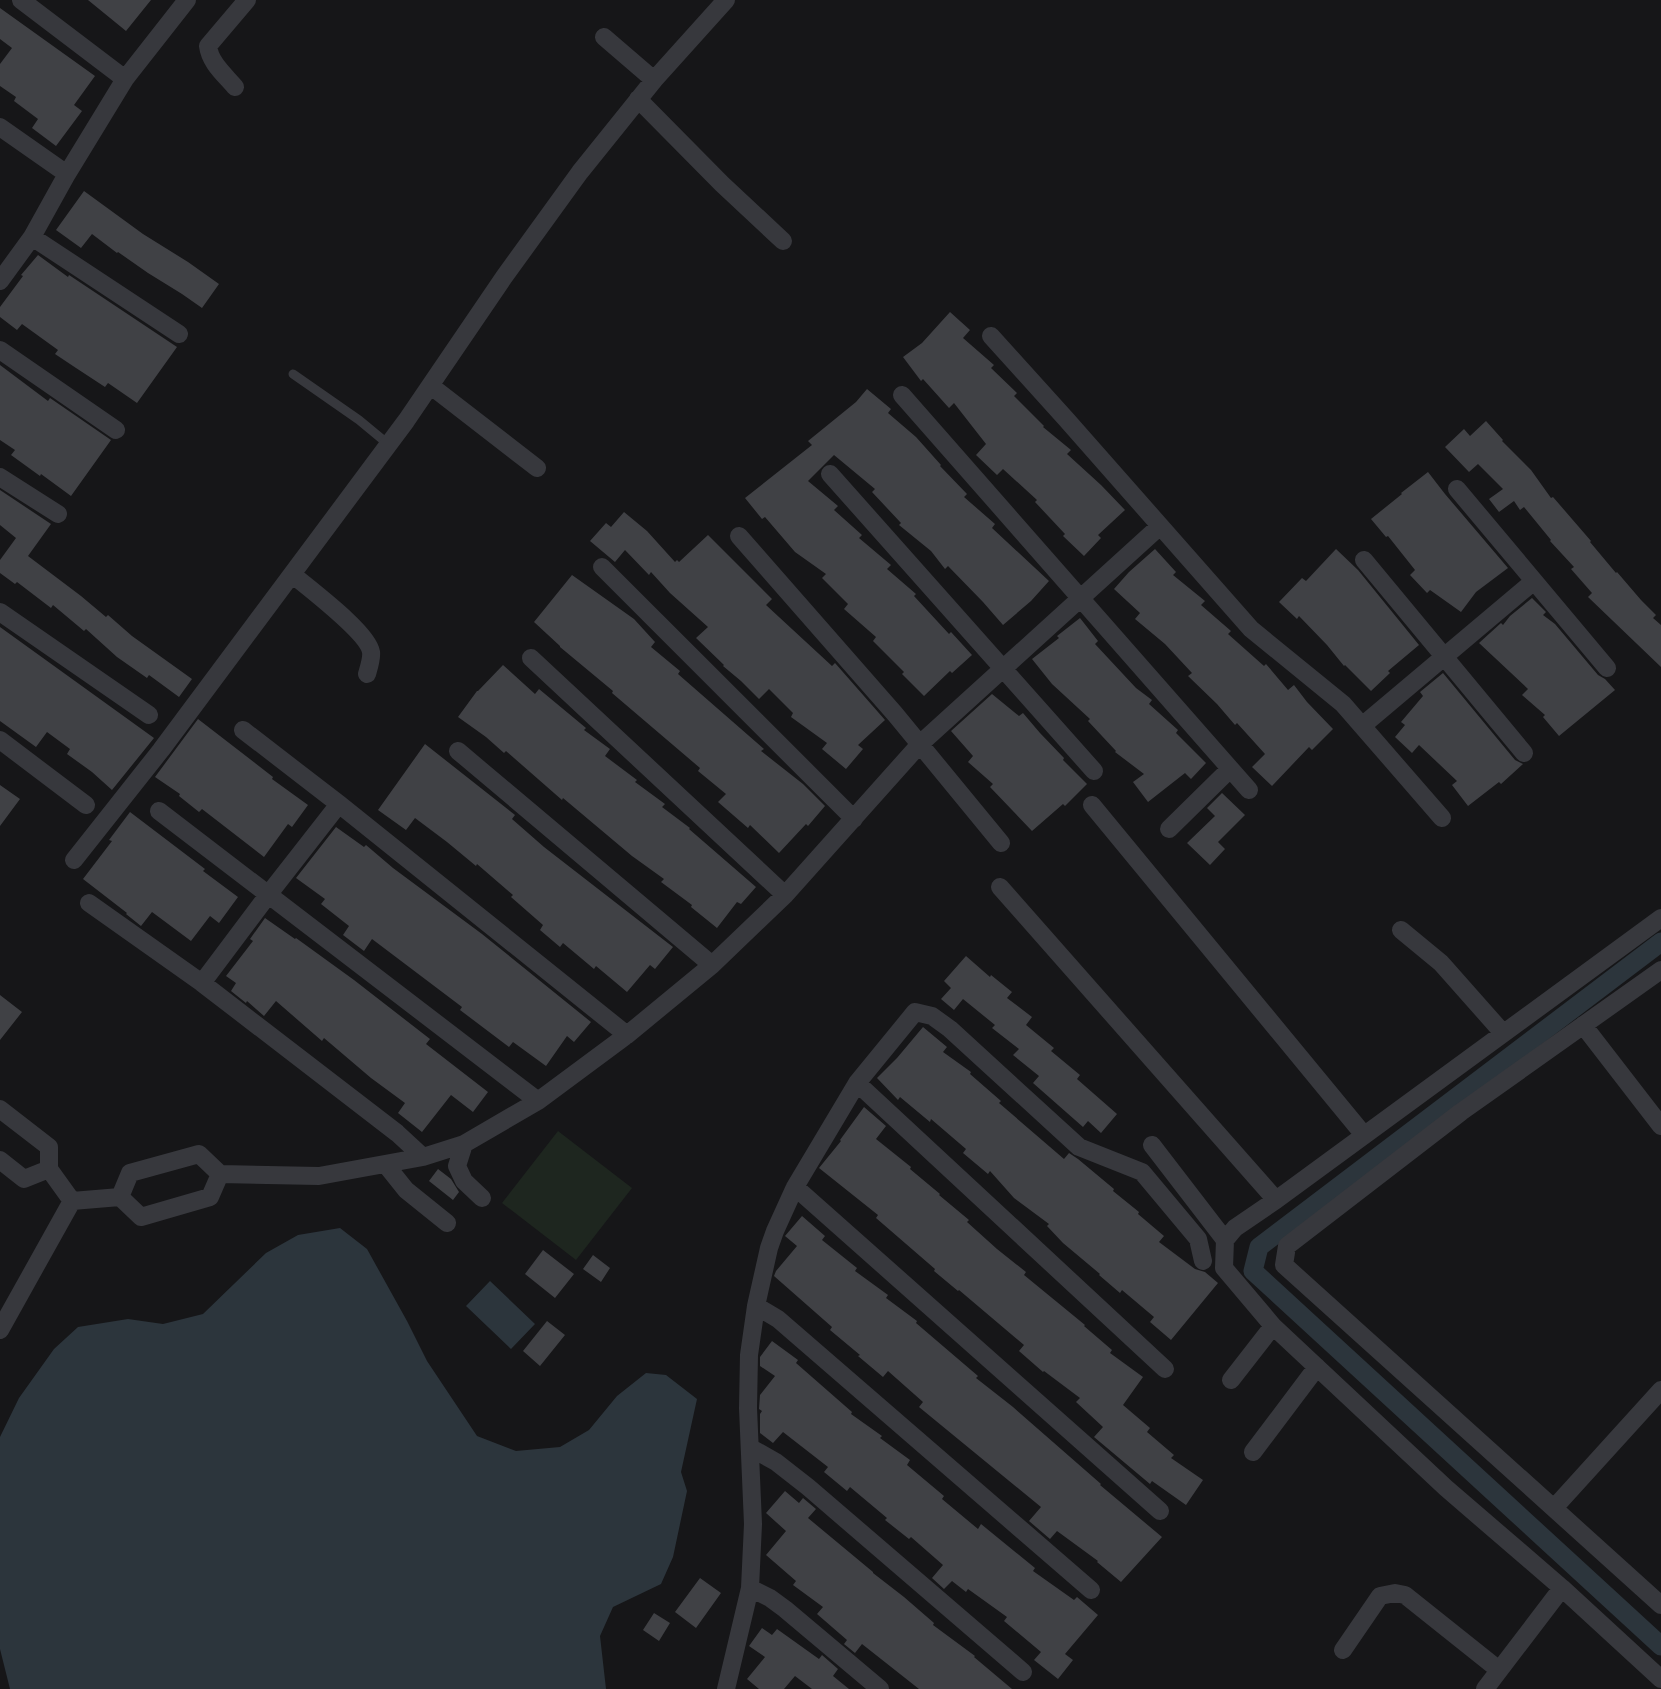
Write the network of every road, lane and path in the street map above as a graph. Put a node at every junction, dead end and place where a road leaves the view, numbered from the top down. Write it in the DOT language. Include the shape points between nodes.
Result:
graph roads {
  1 [pos="21,0"];
  2 [pos="187,0"];
  3 [pos="247,0"];
  4 [pos="726,0"];
  5 [pos="604,37"];
  6 [pos="125,79"];
  7 [pos="654,80"];
  8 [pos="236,87"];
  9 [pos="638,99"];
  10 [pos="0,127"];
  11 [pos="67,174"];
  12 [pos="32,237"];
  13 [pos="783,241"];
  14 [pos="0,281"];
  15 [pos="179,334"];
  16 [pos="991,336"];
  17 [pos="0,350"];
  18 [pos="293,374"];
  19 [pos="431,386"];
  20 [pos="902,395"];
  21 [pos="116,430"];
  22 [pos="388,444"];
  23 [pos="537,468"];
  24 [pos="830,474"];
  25 [pos="0,477"];
  26 [pos="1457,489"];
  27 [pos="58,514"];
  28 [pos="1160,526"];
  29 [pos="739,536"];
  30 [pos="1364,560"];
  31 [pos="602,567"];
  32 [pos="292,574"];
  33 [pos="1534,581"];
  34 [pos="1080,597"];
  35 [pos="0,612"];
  36 [pos="1444,656"];
  37 [pos="531,658"];
  38 [pos="1607,668"];
  39 [pos="1002,669"];
  40 [pos="367,674"];
  41 [pos="149,715"];
  42 [pos="1362,726"];
  43 [pos="243,730"];
  44 [pos="0,740"];
  45 [pos="920,744"];
  46 [pos="458,751"];
  47 [pos="1524,752"];
  48 [pos="1230,769"];
  49 [pos="1094,771"];
  50 [pos="1249,790"];
  51 [pos="339,804"];
  52 [pos="86,805"];
  53 [pos="1092,805"];
  54 [pos="159,811"];
  55 [pos="1442,818"];
  56 [pos="854,819"];
  57 [pos="1169,829"];
  58 [pos="1001,844"];
  59 [pos="74,860"];
  60 [pos="1000,887"];
  61 [pos="268,895"];
  62 [pos="785,895"];
  63 [pos="89,903"];
  64 [pos="1661,918"];
  65 [pos="1401,930"];
  66 [pos="712,965"];
  67 [pos="1657,980"];
  68 [pos="202,983"];
  69 [pos="1583,1025"];
  70 [pos="1503,1033"];
  71 [pos="627,1035"];
  72 [pos="857,1083"];
  73 [pos="538,1101"];
  74 [pos="0,1109"];
  75 [pos="1661,1126"];
  76 [pos="1364,1135"];
  77 [pos="464,1144"];
  78 [pos="1152,1145"];
  79 [pos="423,1157"];
  80 [pos="0,1160"];
  81 [pos="386,1165"];
  82 [pos="49,1169"];
  83 [pos="220,1174"];
  84 [pos="795,1187"];
  85 [pos="120,1197"];
  86 [pos="482,1198"];
  87 [pos="1276,1199"];
  88 [pos="72,1200"];
  89 [pos="447,1223"];
  90 [pos="1225,1240"];
  91 [pos="1203,1261"];
  92 [pos="756,1306"];
  93 [pos="1273,1326"];
  94 [pos="0,1330"];
  95 [pos="1317,1367"];
  96 [pos="1165,1368"];
  97 [pos="1231,1380"];
  98 [pos="1661,1390"];
  99 [pos="751,1448"];
  100 [pos="1253,1452"];
  101 [pos="1554,1508"];
  102 [pos="1160,1511"];
  103 [pos="750,1588"];
  104 [pos="1562,1588"];
  105 [pos="1091,1590"];
  106 [pos="1661,1605"];
  107 [pos="1343,1650"];
  108 [pos="1499,1670"];
  109 [pos="1023,1672"];
  110 [pos="1661,1679"];
  111 [pos="726,1689"];
  112 [pos="880,1689"];
  113 [pos="1485,1689"];
  1 -- 6 [label="street"];
  2 -- 6 [label="street"];
  3 -- 8 [label="street" via="208,47 214,63"];
  4 -- 7 [label="street"];
  5 -- 7 [label="street"];
  6 -- 11 [label="street"];
  7 -- 9 [label="street"];
  9 -- 13 [label="street"];
  9 -- 19 [label="street" via="504,277"];
  10 -- 11 [label="street"];
  11 -- 12 [label="street"];
  12 -- 14 [label="street"];
  12 -- 15 [label="street"];
  16 -- 28 [label="street"];
  17 -- 21 [label="street"];
  18 -- 22 [label="lane"];
  19 -- 22 [label="street"];
  19 -- 23 [label="street"];
  20 -- 34 [label="street"];
  22 -- 32 [label="street"];
  24 -- 39 [label="street"];
  25 -- 27 [label="street"];
  26 -- 33 [label="street"];
  28 -- 34 [label="street"];
  28 -- 42 [label="street" via="1251,629 1343,704"];
  29 -- 45 [label="street"];
  30 -- 36 [label="street"];
  31 -- 56 [label="street"];
  32 -- 40 [label="street" via="367,641 371,653"];
  32 -- 59 [label="street"];
  33 -- 36 [label="street"];
  33 -- 38 [label="street"];
  34 -- 39 [label="street"];
  34 -- 48 [label="street"];
  35 -- 41 [label="street"];
  36 -- 42 [label="street"];
  36 -- 47 [label="street"];
  37 -- 62 [label="street"];
  39 -- 45 [label="street"];
  39 -- 49 [label="street"];
  42 -- 55 [label="street"];
  43 -- 51 [label="street"];
  44 -- 52 [label="street"];
  45 -- 56 [label="street"];
  45 -- 58 [label="street"];
  46 -- 66 [label="street"];
  48 -- 50 [label="street"];
  48 -- 57 [label="street"];
  51 -- 61 [label="street"];
  51 -- 71 [label="street"];
  53 -- 76 [label="street"];
  54 -- 61 [label="street"];
  56 -- 62 [label="street"];
  60 -- 87 [label="street"];
  61 -- 68 [label="street"];
  61 -- 73 [label="street"];
  62 -- 66 [label="street"];
  63 -- 68 [label="street"];
  64 -- 70 [label="street"];
  65 -- 70 [label="street" via="1441,964"];
  66 -- 71 [label="street"];
  67 -- 69 [label="street"];
  68 -- 79 [label="street"];
  69 -- 75 [label="street"];
  69 -- 101 [label="street" via="1287,1246 1284,1265"];
  70 -- 76 [label="street"];
  71 -- 73 [label="street"];
  72 -- 84 [label="street"];
  72 -- 91 [label="street" via="915,1012 932,1016 1079,1147 1142,1172 1198,1239"];
  72 -- 96 [label="street"];
  73 -- 77 [label="street"];
  74 -- 82 [label="street" via="48,1147"];
  76 -- 87 [label="street"];
  77 -- 79 [label="street"];
  77 -- 86 [label="street" via="457,1166 464,1181"];
  78 -- 90 [label="street"];
  79 -- 81 [label="street"];
  80 -- 82 [label="street" via="24,1179"];
  81 -- 83 [label="street" via="319,1176"];
  81 -- 89 [label="street" via="406,1190"];
  82 -- 88 [label="street"];
  83 -- 85 [label="street" via="211,1196 141,1217"];
  83 -- 85 [label="street" via="199,1154 130,1173"];
  84 -- 92 [label="street" via="775,1231"];
  84 -- 102 [label="street"];
  85 -- 88 [label="street"];
  87 -- 90 [label="street" via="1234,1228"];
  88 -- 94 [label="street"];
  90 -- 93 [label="street" via="1224,1268"];
  92 -- 99 [label="street" via="749,1355"];
  92 -- 105 [label="street" via="778,1319"];
  93 -- 95 [label="street"];
  93 -- 97 [label="street"];
  95 -- 100 [label="street"];
  95 -- 104 [label="street"];
  98 -- 101 [label="street"];
  99 -- 103 [label="street" via="754,1524"];
  99 -- 109 [label="street" via="808,1487"];
  101 -- 106 [label="street"];
  103 -- 111 [label="street"];
  103 -- 112 [label="street" via="785,1609"];
  104 -- 108 [label="street"];
  104 -- 110 [label="street"];
  107 -- 108 [label="street" via="1380,1596 1395,1593 1405,1595"];
  108 -- 113 [label="street"];
}
